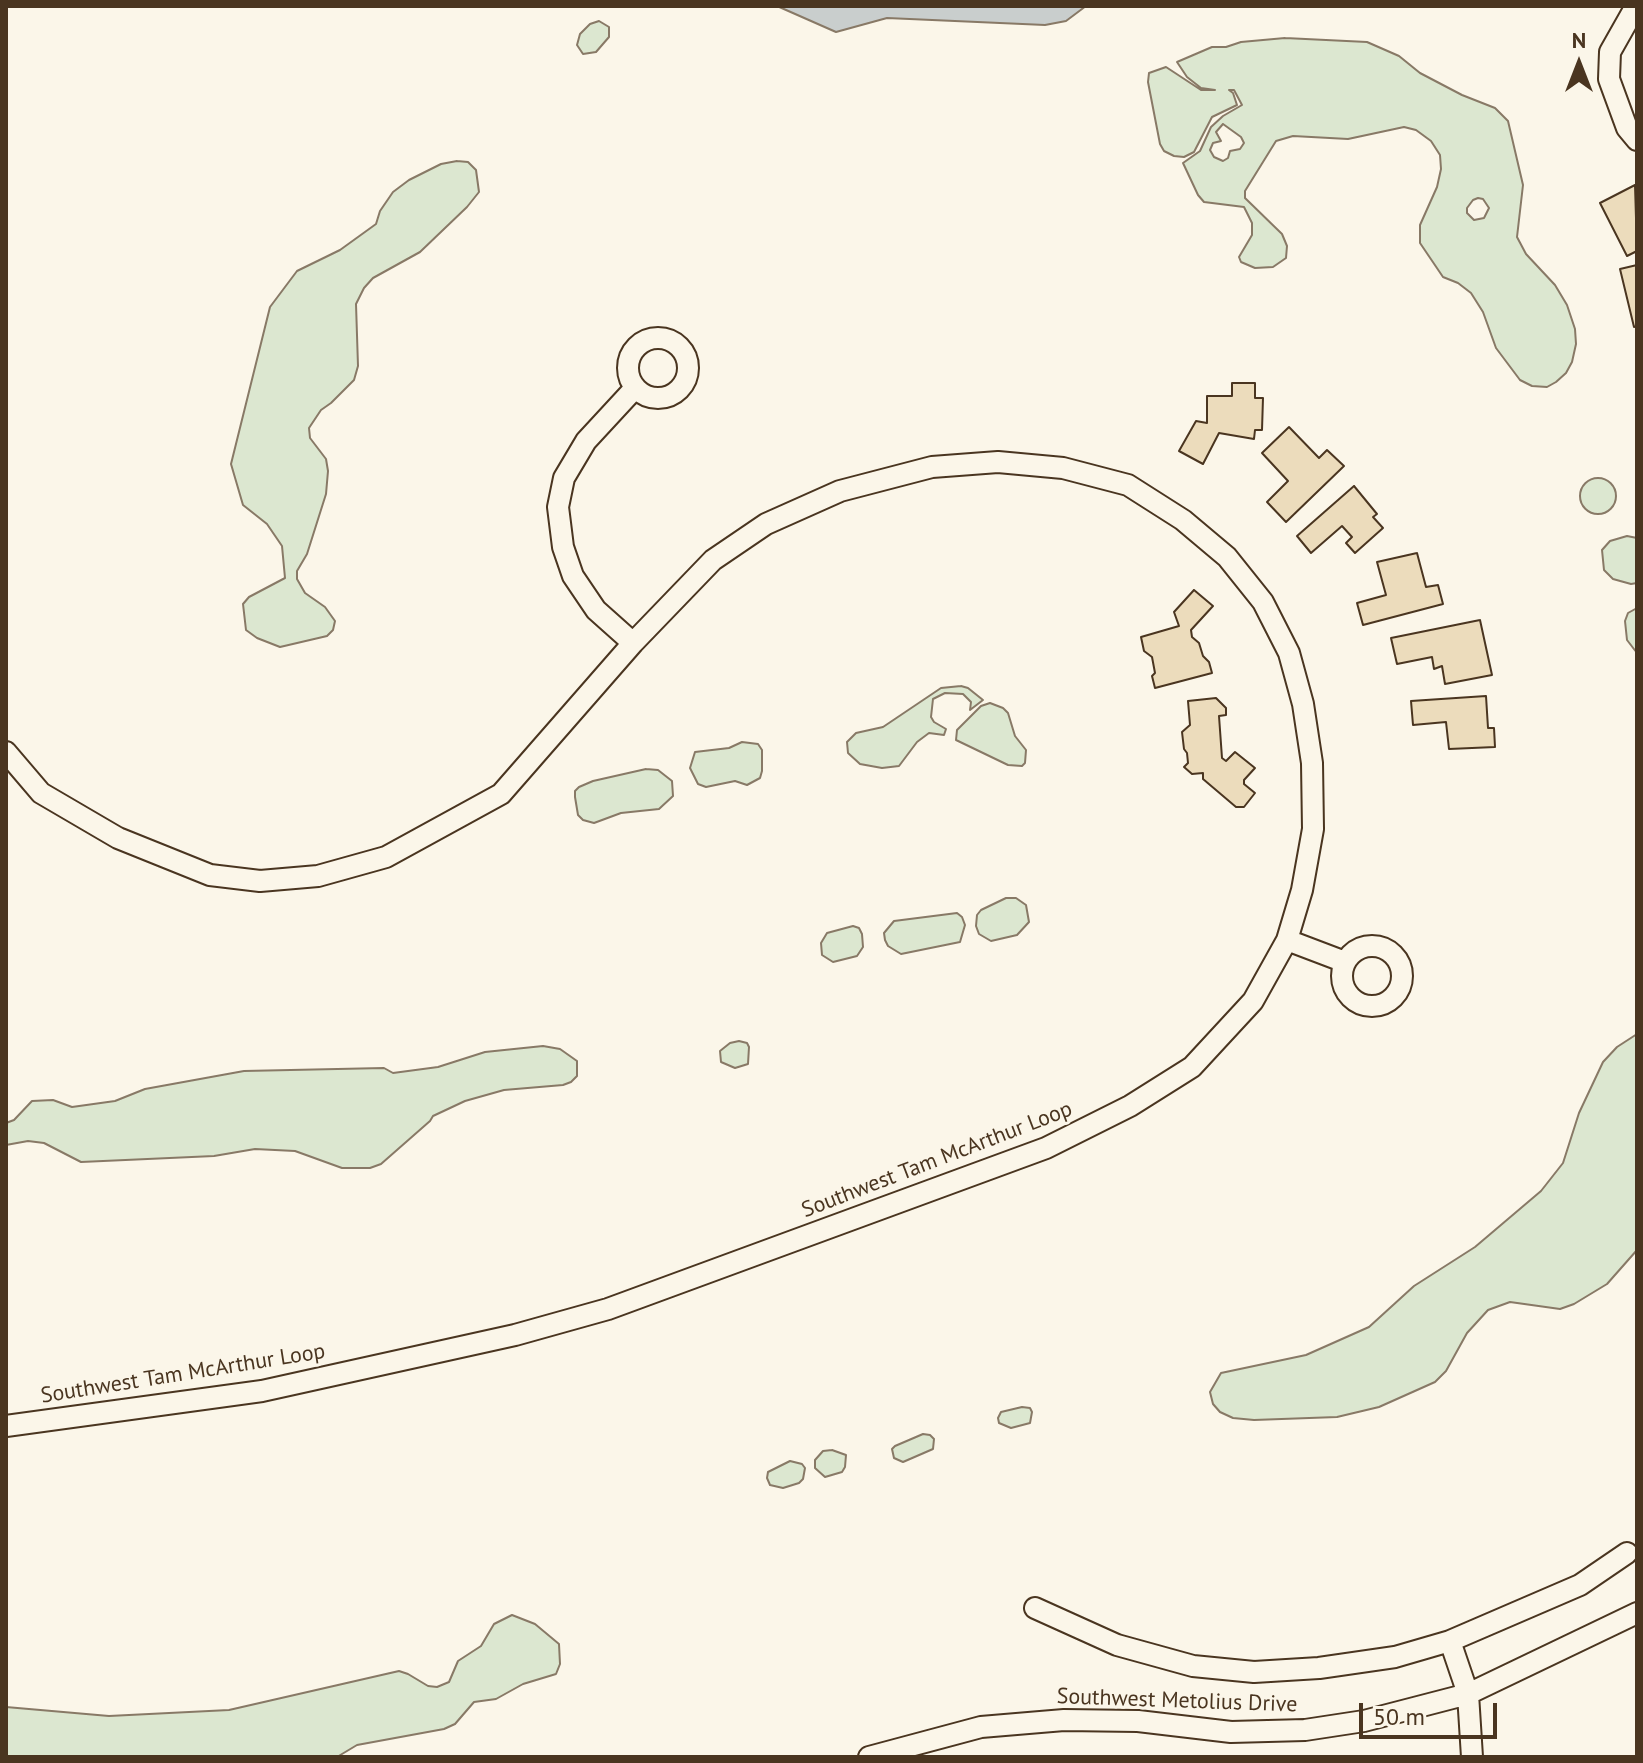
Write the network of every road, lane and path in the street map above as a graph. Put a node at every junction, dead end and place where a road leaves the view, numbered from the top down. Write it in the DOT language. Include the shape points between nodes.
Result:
graph roads {
  1 [pos="1636,6"];
  2 [pos="1637,140"];
  3 [pos="635,388"];
  4 [pos="633,643"];
  5 [pos="6,752"];
  6 [pos="1287,940"];
  7 [pos="1345,962"];
  8 [pos="6,1426"];
  9 [pos="1627,1553"];
  10 [pos="1035,1608"];
  11 [pos="1637,1613"];
  12 [pos="1450,1641"];
  13 [pos="1468,1694"];
  14 [pos="869,1757"];
  15 [pos="1472,1757"];
  1 -- 2 [label="street" via="1610,52 1609,79 1627,128"];
  3 -- 4 [label="street" via="586,441 564,478 558,507 573,576 596,610"];
  4 -- 5 [label="street, Southwest Tam McArthur Loop" via="501,794 386,857 318,876 260,881 197,870 118,838 41,793"];
  4 -- 6 [label="street, Southwest Tam McArthur Loop" via="713,560 766,524 840,491 932,467 998,462 1063,468 1128,485 1183,520 1227,557 1263,602 1289,653 1312,763 1313,829"];
  6 -- 7 [label="street"];
  6 -- 8 [label="street, Southwest Tam McArthur Loop" via="1253,1001 1192,1067 1130,1106 1046,1148 608,1309 515,1335 262,1391"];
  9 -- 12 [label="street" via="1580,1585"];
  10 -- 12 [label="street" via="1117,1645 1193,1666 1254,1672 1395,1657"];
  11 -- 13 [label="street, Southwest Metolius Drive"];
  12 -- 13 [label="street"];
  13 -- 14 [label="street, Southwest Metolius Drive" via="1305,1730 1231,1732 1138,1721 1064,1720 981,1727"];
  13 -- 15 [label="street"];
}
